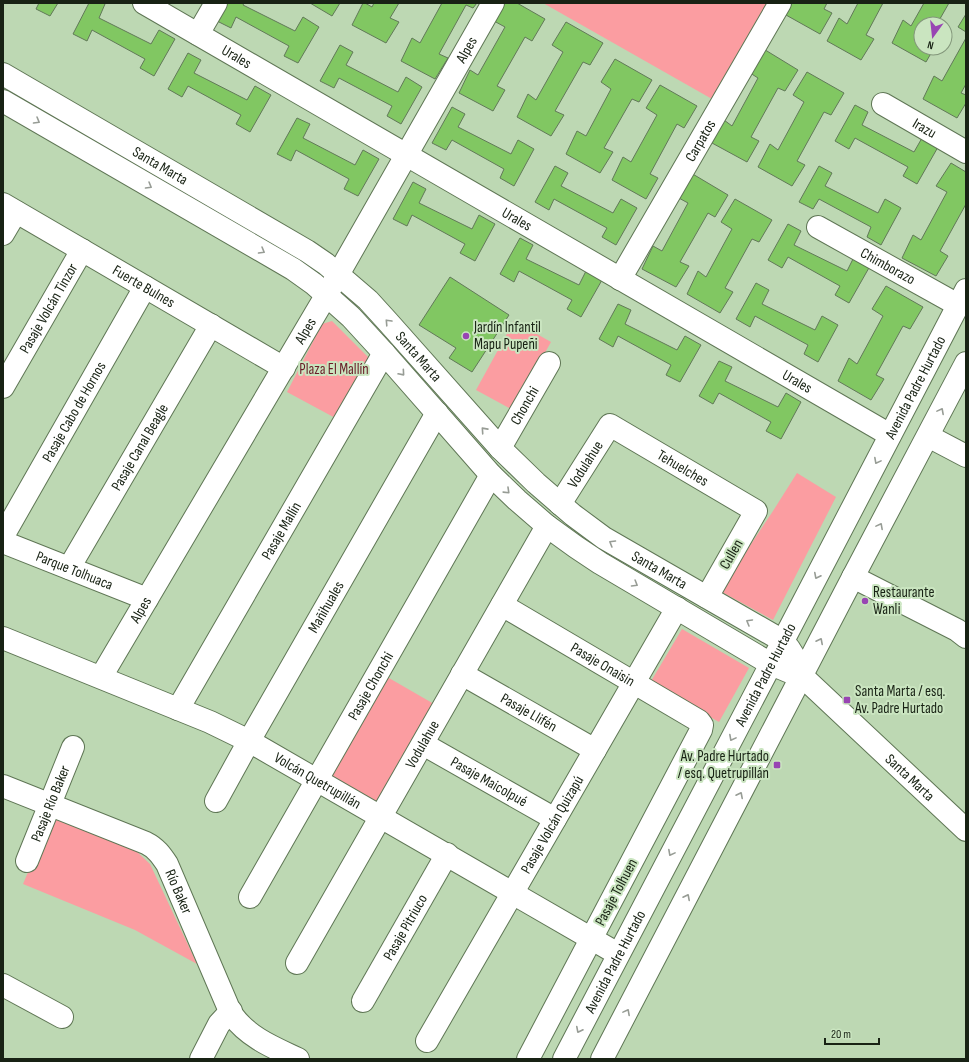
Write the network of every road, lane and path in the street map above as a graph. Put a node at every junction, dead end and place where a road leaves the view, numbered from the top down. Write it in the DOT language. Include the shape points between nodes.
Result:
graph roads {
  1 [pos="144,3"];
  2 [pos="216,3"];
  3 [pos="493,3"];
  4 [pos="780,3"];
  5 [pos="198,34"];
  6 [pos="3,74"];
  7 [pos="3,101"];
  8 [pos="883,104"];
  9 [pos="966,152"];
  10 [pos="406,155"];
  11 [pos="9,208"];
  12 [pos="818,227"];
  13 [pos="3,234"];
  14 [pos="82,250"];
  15 [pos="338,274"];
  16 [pos="620,279"];
  17 [pos="145,287"];
  18 [pos="327,294"];
  19 [pos="962,298"];
  20 [pos="211,325"];
  21 [pos="384,353"];
  22 [pos="549,363"];
  23 [pos="966,363"];
  24 [pos="284,368"];
  25 [pos="3,387"];
  26 [pos="437,413"];
  27 [pos="610,425"];
  28 [pos="890,435"];
  29 [pos="928,436"];
  30 [pos="500,448"];
  31 [pos="966,456"];
  32 [pos="491,475"];
  33 [pos="560,504"];
  34 [pos="756,511"];
  35 [pos="547,526"];
  36 [pos="3,536"];
  37 [pos="3,542"];
  38 [pos="69,568"];
  39 [pos="853,577"];
  40 [pos="707,597"];
  41 [pos="147,600"];
  42 [pos="502,605"];
  43 [pos="677,608"];
  44 [pos="963,627"];
  45 [pos="3,638"];
  46 [pos="783,641"];
  47 [pos="771,664"];
  48 [pos="462,674"];
  49 [pos="802,676"];
  50 [pos="101,677"];
  51 [pos="634,682"];
  52 [pos="178,709"];
  53 [pos="702,725"];
  54 [pos="249,741"];
  55 [pos="422,744"];
  56 [pos="74,747"];
  57 [pos="595,750"];
  58 [pos="317,780"];
  59 [pos="3,786"];
  60 [pos="216,801"];
  61 [pos="50,804"];
  62 [pos="381,816"];
  63 [pos="555,819"];
  64 [pos="966,830"];
  65 [pos="447,854"];
  66 [pos="27,861"];
  67 [pos="513,892"];
  68 [pos="250,897"];
  69 [pos="592,938"];
  70 [pos="618,954"];
  71 [pos="297,963"];
  72 [pos="3,985"];
  73 [pos="363,1001"];
  74 [pos="231,1011"];
  75 [pos="62,1017"];
  76 [pos="427,1041"];
  77 [pos="295,1058"];
  78 [pos="201,1059"];
  79 [pos="528,1059"];
  80 [pos="564,1059"];
  81 [pos="602,1059"];
  1 -- 5 [label="street, Urales"];
  2 -- 5 [label="street"];
  3 -- 10 [label="street, Alpes"];
  4 -- 16 [label="street, Carpatos"];
  5 -- 10 [label="street, Urales"];
  6 -- 15 [label="street, Santa Marta" via="307,251"];
  7 -- 18 [label="street, Santa Marta, one-way" via="293,269"];
  8 -- 9 [label="street, Irazu"];
  10 -- 15 [label="street, Alpes"];
  10 -- 16 [label="street, Urales"];
  11 -- 13 [label="street"];
  11 -- 14 [label="street, Fuerte Bulnes"];
  12 -- 19 [label="street, Chimborazo"];
  14 -- 17 [label="street, Fuerte Bulnes"];
  14 -- 25 [label="street, Pasaje Volcán Tinzor"];
  15 -- 18 [label="street, Alpes"];
  30 -- 15 [label="street, Santa Marta, one-way" via="368,300"];
  16 -- 28 [label="street, Urales"];
  17 -- 20 [label="street, Fuerte Bulnes"];
  17 -- 36 [label="street, Pasaje Cabo de Hornos"];
  18 -- 21 [label="street, Santa Marta"];
  18 -- 24 [label="street, Alpes"];
  19 -- 28 [label="street, Avenida Padre Hurtado"];
  20 -- 24 [label="street, Fuerte Bulnes"];
  20 -- 38 [label="street, Pasaje Canal Beagle"];
  21 -- 26 [label="street, Santa Marta, one-way"];
  21 -- 52 [label="street, Pasaje Mallín"];
  22 -- 30 [label="street, Chonchi"];
  29 -- 23 [label="street, one-way"];
  24 -- 41 [label="street, Alpes"];
  26 -- 32 [label="street, Santa Marta"];
  26 -- 54 [label="street, Mañihuales"];
  27 -- 33 [label="street, Vodulahue"];
  27 -- 34 [label="street, Tehuelches"];
  28 -- 46 [label="street, Avenida Padre Hurtado, one-way"];
  29 -- 31 [label="street"];
  39 -- 29 [label="street, one-way"];
  30 -- 33 [label="street, Santa Marta"];
  32 -- 35 [label="street, Santa Marta, one-way"];
  32 -- 58 [label="street, Pasaje Chonchi"];
  40 -- 33 [label="street, Santa Marta, one-way" via="604,538"];
  34 -- 40 [label="street, Cullen"];
  35 -- 42 [label="street, Vodulahue"];
  35 -- 43 [label="street, Santa Marta, one-way" via="600,563"];
  37 -- 38 [label="street, Parque Tolhuaca"];
  38 -- 41 [label="street, Parque Tolhuaca"];
  39 -- 44 [label="street"];
  49 -- 39 [label="street, one-way"];
  46 -- 40 [label="street, Santa Marta, one-way"];
  41 -- 50 [label="street, Alpes"];
  42 -- 48 [label="street, Vodulahue"];
  42 -- 51 [label="street, Pasaje Onaisin"];
  43 -- 47 [label="street, Santa Marta"];
  43 -- 51 [label="street, Pasaje Volcán Quizapú"];
  45 -- 50 [label="street, Volcán Quetrupillán"];
  46 -- 47 [label="street, Avenida Padre Hurtado"];
  46 -- 49 [label="street, Santa Marta" via="796,658"];
  47 -- 49 [label="street, Santa Marta"];
  47 -- 70 [label="street, Avenida Padre Hurtado, one-way"];
  48 -- 55 [label="street, Vodulahue"];
  48 -- 57 [label="street, Pasaje Llifén"];
  49 -- 64 [label="street, Santa Marta"];
  81 -- 49 [label="street, one-way"];
  50 -- 52 [label="street, Volcán Quetrupillán"];
  51 -- 53 [label="street, Pasaje Onaisin"];
  51 -- 57 [label="street, Pasaje Volcán Quizapú"];
  52 -- 54 [label="street, Volcán Quetrupillán"];
  53 -- 69 [label="street, Pasaje Tolhuen"];
  54 -- 58 [label="street, Volcán Quetrupillán"];
  54 -- 60 [label="street, Mañihuales"];
  55 -- 62 [label="street, Vodulahue"];
  55 -- 63 [label="street, Pasaje Maicolpué"];
  56 -- 61 [label="street, Pasaje Río Baker"];
  57 -- 63 [label="street, Pasaje Volcán Quizapú"];
  58 -- 62 [label="street, Volcán Quetrupillán"];
  58 -- 68 [label="street, Pasaje Chonchi"];
  59 -- 61 [label="street, Río Baker"];
  61 -- 66 [label="street, Pasaje Río Baker"];
  61 -- 74 [label="street, Río Baker" via="151,845 159,853 170,870"];
  62 -- 65 [label="street, Volcán Quetrupillán"];
  62 -- 71 [label="street, Vodulahue"];
  63 -- 67 [label="street, Pasaje Volcán Quizapú"];
  65 -- 67 [label="street, Volcán Quetrupillán"];
  65 -- 73 [label="street, Pasaje Pitriuco"];
  67 -- 69 [label="street, Volcán Quetrupillán"];
  67 -- 76 [label="street, Pasaje Volcán Quizapú"];
  69 -- 70 [label="street, Volcán Quetrupillán"];
  69 -- 79 [label="street, Pasaje Tolhuen"];
  70 -- 80 [label="street, Avenida Padre Hurtado, one-way"];
  72 -- 75 [label="street"];
  74 -- 77 [label="street, Río Baker" via="253,1035"];
  74 -- 78 [label="street" via="219,1024"];
}
